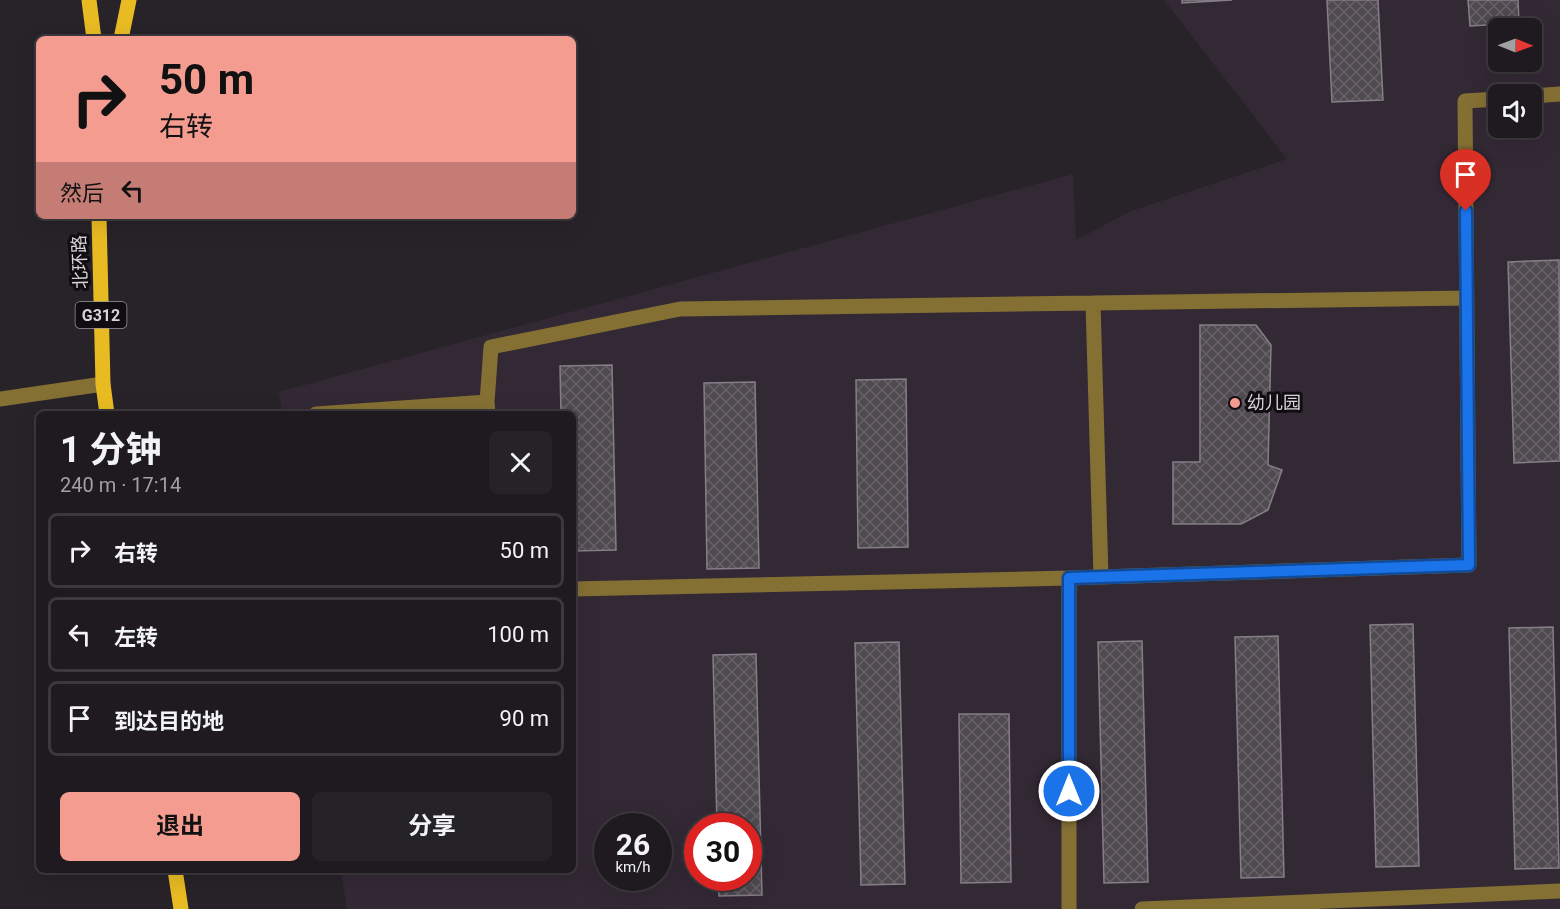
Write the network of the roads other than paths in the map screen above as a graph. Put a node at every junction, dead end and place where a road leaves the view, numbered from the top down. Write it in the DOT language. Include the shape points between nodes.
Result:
graph roads {
  1 [pos="89,0"];
  2 [pos="129,0"];
  3 [pos="94,36"];
  4 [pos="122,36"];
  5 [pos="1560,94"];
  6 [pos="1542,95"];
  7 [pos="1488,100"];
  8 [pos="99,219"];
  9 [pos="1467,298"];
  10 [pos="1093,303"];
  11 [pos="104,384"];
  12 [pos="0,399"];
  13 [pos="487,408"];
  14 [pos="107,411"];
  15 [pos="402,411"];
  16 [pos="1101,577"];
  17 [pos="1069,578"];
  18 [pos="576,589"];
  19 [pos="175,873"];
  20 [pos="1560,891"];
  21 [pos="181,909"];
  22 [pos="1069,909"];
  23 [pos="1142,909"];
  1 -- 3 [label="main road"];
  2 -- 4 [label="main road"];
  5 -- 6 [label="street"];
  7 -- 9 [label="street" via="1465,101"];
  8 -- 11 [label="main road, 北环路 / G312"];
  9 -- 10 [label="street"];
  9 -- 16 [label="street" via="1469,565"];
  10 -- 13 [label="street" via="680,309 492,346"];
  10 -- 16 [label="street"];
  11 -- 12 [label="street"];
  11 -- 14 [label="main road, 北环路 / G312"];
  13 -- 15 [label="street"];
  16 -- 17 [label="street"];
  17 -- 18 [label="street"];
  17 -- 22 [label="street"];
  19 -- 21 [label="main road"];
  20 -- 23 [label="street"];
}
